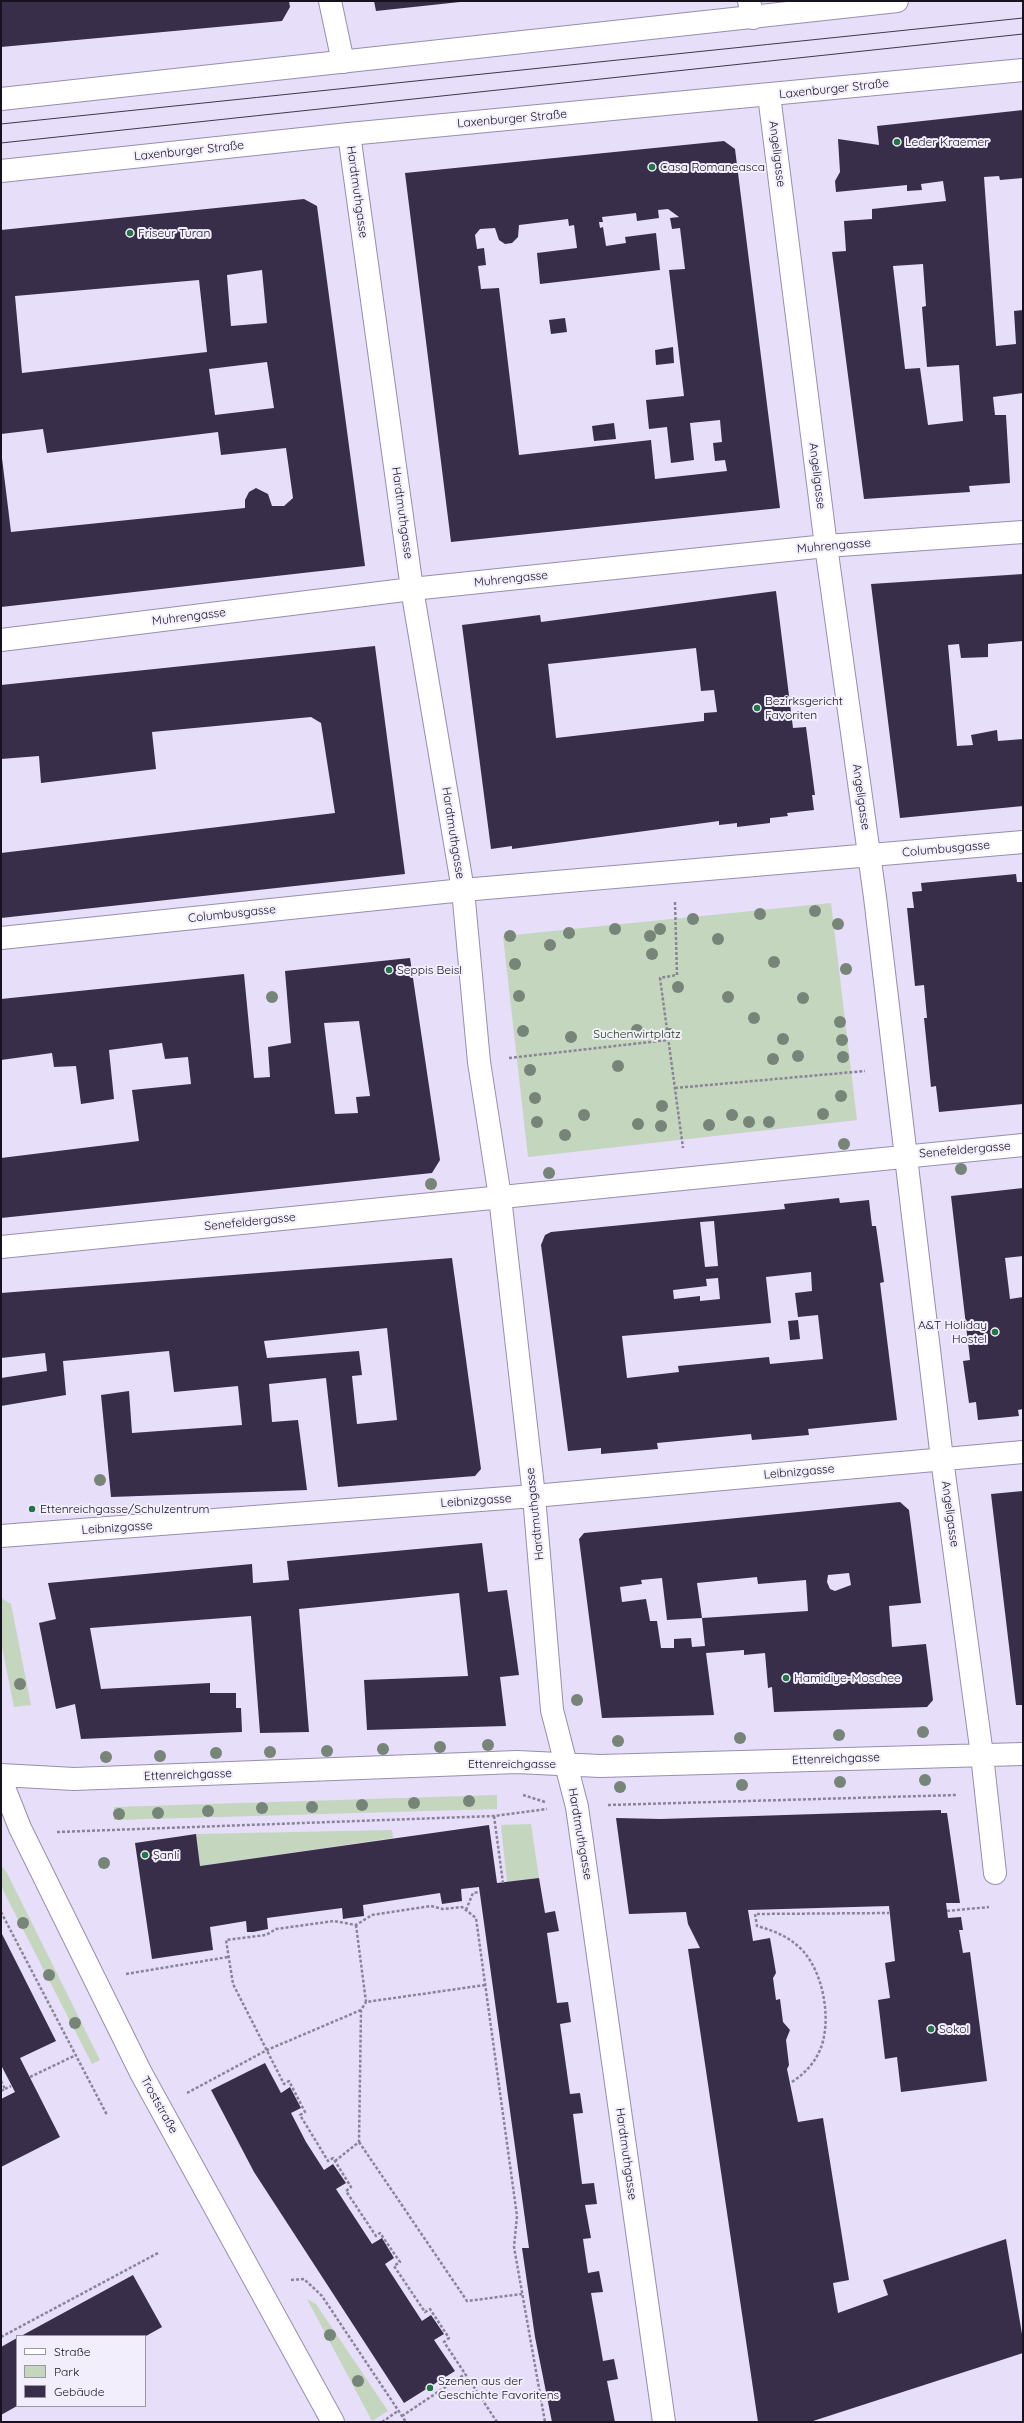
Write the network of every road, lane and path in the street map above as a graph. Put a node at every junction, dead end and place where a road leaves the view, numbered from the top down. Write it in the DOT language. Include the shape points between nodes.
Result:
graph roads {
  1 [pos="330,1"];
  2 [pos="897,1"];
  3 [pos="751,10"];
  4 [pos="343,62"];
  5 [pos="1023,70"];
  6 [pos="769,95"];
  7 [pos="1,99"];
  8 [pos="349,134"];
  9 [pos="1,171"];
  10 [pos="1023,532"];
  11 [pos="826,546"];
  12 [pos="412,589"];
  13 [pos="1,640"];
  14 [pos="1023,842"];
  15 [pos="870,856"];
  16 [pos="674,873"];
  17 [pos="463,890"];
  18 [pos="1,938"];
  19 [pos="668,1040"];
  20 [pos="479,1062"];
  21 [pos="897,1068"];
  22 [pos="675,1088"];
  23 [pos="1023,1145"];
  24 [pos="908,1155"];
  25 [pos="687,1178"];
  26 [pos="500,1197"];
  27 [pos="1,1247"];
  28 [pos="1023,1452"];
  29 [pos="942,1460"];
  30 [pos="534,1496"];
  31 [pos="1,1536"];
  32 [pos="1023,1754"];
  33 [pos="982,1755"];
  34 [pos="566,1764"];
  35 [pos="1,1775"];
  36 [pos="1,1780"];
  37 [pos="986,1794"];
  38 [pos="570,1807"];
  39 [pos="494,1816"];
  40 [pos="20,1828"];
  41 [pos="995,1873"];
  42 [pos="503,1883"];
  43 [pos="480,1892"];
  44 [pos="990,1907"];
  45 [pos="466,1910"];
  46 [pos="947,1910"];
  47 [pos="1,1912"];
  48 [pos="889,1913"];
  49 [pos="356,1925"];
  50 [pos="228,1957"];
  51 [pos="95,1979"];
  52 [pos="485,1985"];
  53 [pos="366,2002"];
  54 [pos="361,2010"];
  55 [pos="267,2050"];
  56 [pos="76,2055"];
  57 [pos="30,2077"];
  58 [pos="1,2080"];
  59 [pos="792,2082"];
  60 [pos="11,2086"];
  61 [pos="5,2089"];
  62 [pos="1,2091"];
  63 [pos="160,2108"];
  64 [pos="107,2115"];
  65 [pos="359,2142"];
  66 [pos="335,2161"];
  67 [pos="158,2252"];
  68 [pos="257,2283"];
  69 [pos="522,2294"];
  70 [pos="1,2337"];
  71 [pos="465,2374"];
  72 [pos="398,2411"];
  73 [pos="402,2416"];
  74 [pos="333,2422"];
  75 [pos="382,2422"];
  76 [pos="406,2422"];
  77 [pos="497,2422"];
  78 [pos="545,2422"];
  79 [pos="664,2422"];
  1 -- 4 [label="street"];
  2 -- 3 [label="street"];
  3 -- 4 [label="street"];
  4 -- 7 [label="street"];
  5 -- 6 [label="street, Laxenburger Straße"];
  6 -- 8 [label="street, Laxenburger Straße"];
  6 -- 11 [label="street, Angeligasse"];
  8 -- 9 [label="street, Laxenburger Straße"];
  8 -- 12 [label="street, Hardtmuthgasse"];
  10 -- 11 [label="street, Muhrengasse"];
  11 -- 12 [label="street, Muhrengasse"];
  11 -- 15 [label="street, Angeligasse"];
  12 -- 13 [label="street, Muhrengasse"];
  12 -- 17 [label="street, Hardtmuthgasse"];
  14 -- 15 [label="street, Columbusgasse"];
  15 -- 16 [label="street"];
  15 -- 21 [label="street"];
  16 -- 17 [label="street"];
  16 -- 19 [label="path" via="677,975 660,978"];
  17 -- 18 [label="street, Columbusgasse"];
  17 -- 20 [label="street"];
  19 -- 20 [label="path"];
  19 -- 22 [label="path"];
  20 -- 26 [label="street"];
  21 -- 22 [label="path"];
  21 -- 24 [label="street"];
  22 -- 25 [label="path"];
  23 -- 24 [label="street, Senefeldergasse"];
  24 -- 25 [label="street"];
  24 -- 29 [label="street, Angeligasse"];
  25 -- 26 [label="street"];
  26 -- 27 [label="street, Senefeldergasse"];
  26 -- 30 [label="street, Hardtmuthgasse"];
  28 -- 29 [label="street, Leibnizgasse"];
  29 -- 30 [label="street, Leibnizgasse"];
  29 -- 33 [label="street, Angeligasse"];
  30 -- 31 [label="street, Leibnizgasse"];
  30 -- 34 [label="street, Hardtmuthgasse" via="552,1710"];
  32 -- 33 [label="street, Ettenreichgasse"];
  33 -- 34 [label="street, Ettenreichgasse" via="600,1766"];
  33 -- 37 [label="street, Angeligasse"];
  34 -- 35 [label="street, Ettenreichgasse" via="517,1762 74,1779"];
  34 -- 38 [label="street, Hardtmuthgasse"];
  36 -- 40 [label="street, Troststraße"];
  37 -- 38 [label="path"];
  37 -- 41 [label="street, Angeligasse"];
  38 -- 39 [label="path"];
  38 -- 79 [label="street, Hardtmuthgasse"];
  39 -- 40 [label="path" via="61,1832"];
  39 -- 42 [label="path"];
  40 -- 51 [label="street, Troststraße"];
  43 -- 45 [label="path" via="473,1893"];
  44 -- 46 [label="path"];
  45 -- 49 [label="path" via="462,1907 443,1909 431,1906 372,1914"];
  45 -- 52 [label="path" via="476,1918"];
  47 -- 56 [label="path"];
  48 -- 59 [label="path" via="755,1914 757,1926 784,1936 802,1951 816,1971 823,1994 824,2037 820,2050 809,2068"];
  49 -- 50 [label="path" via="334,1921 276,1929 266,1935 226,1940"];
  49 -- 53 [label="path"];
  50 -- 51 [label="path"];
  50 -- 55 [label="path" via="233,1984"];
  51 -- 63 [label="street, Troststraße"];
  52 -- 53 [label="path"];
  52 -- 69 [label="path" via="517,2216 514,2247"];
  53 -- 54 [label="path"];
  54 -- 55 [label="path"];
  54 -- 65 [label="path"];
  55 -- 63 [label="path"];
  55 -- 66 [label="path" via="284,2084 289,2081 306,2112 300,2115 320,2148 328,2161 333,2158"];
  56 -- 57 [label="path"];
  56 -- 64 [label="path"];
  58 -- 61 [label="path"];
  60 -- 61 [label="path"];
  61 -- 62 [label="path"];
  63 -- 68 [label="street, Troststraße"];
  65 -- 66 [label="path"];
  65 -- 69 [label="path" via="467,2301"];
  66 -- 71 [label="path" via="351,2187 346,2190 376,2236 380,2233 400,2262 394,2266 425,2312 430,2309 449,2338 444,2342"];
  67 -- 70 [label="path"];
  68 -- 72 [label="path" via="304,2279 322,2296"];
  68 -- 74 [label="street, Troststraße"];
  69 -- 78 [label="path"];
  71 -- 73 [label="path"];
  71 -- 77 [label="path"];
  72 -- 73 [label="path"];
  72 -- 75 [label="path"];
  73 -- 76 [label="path"];
}
